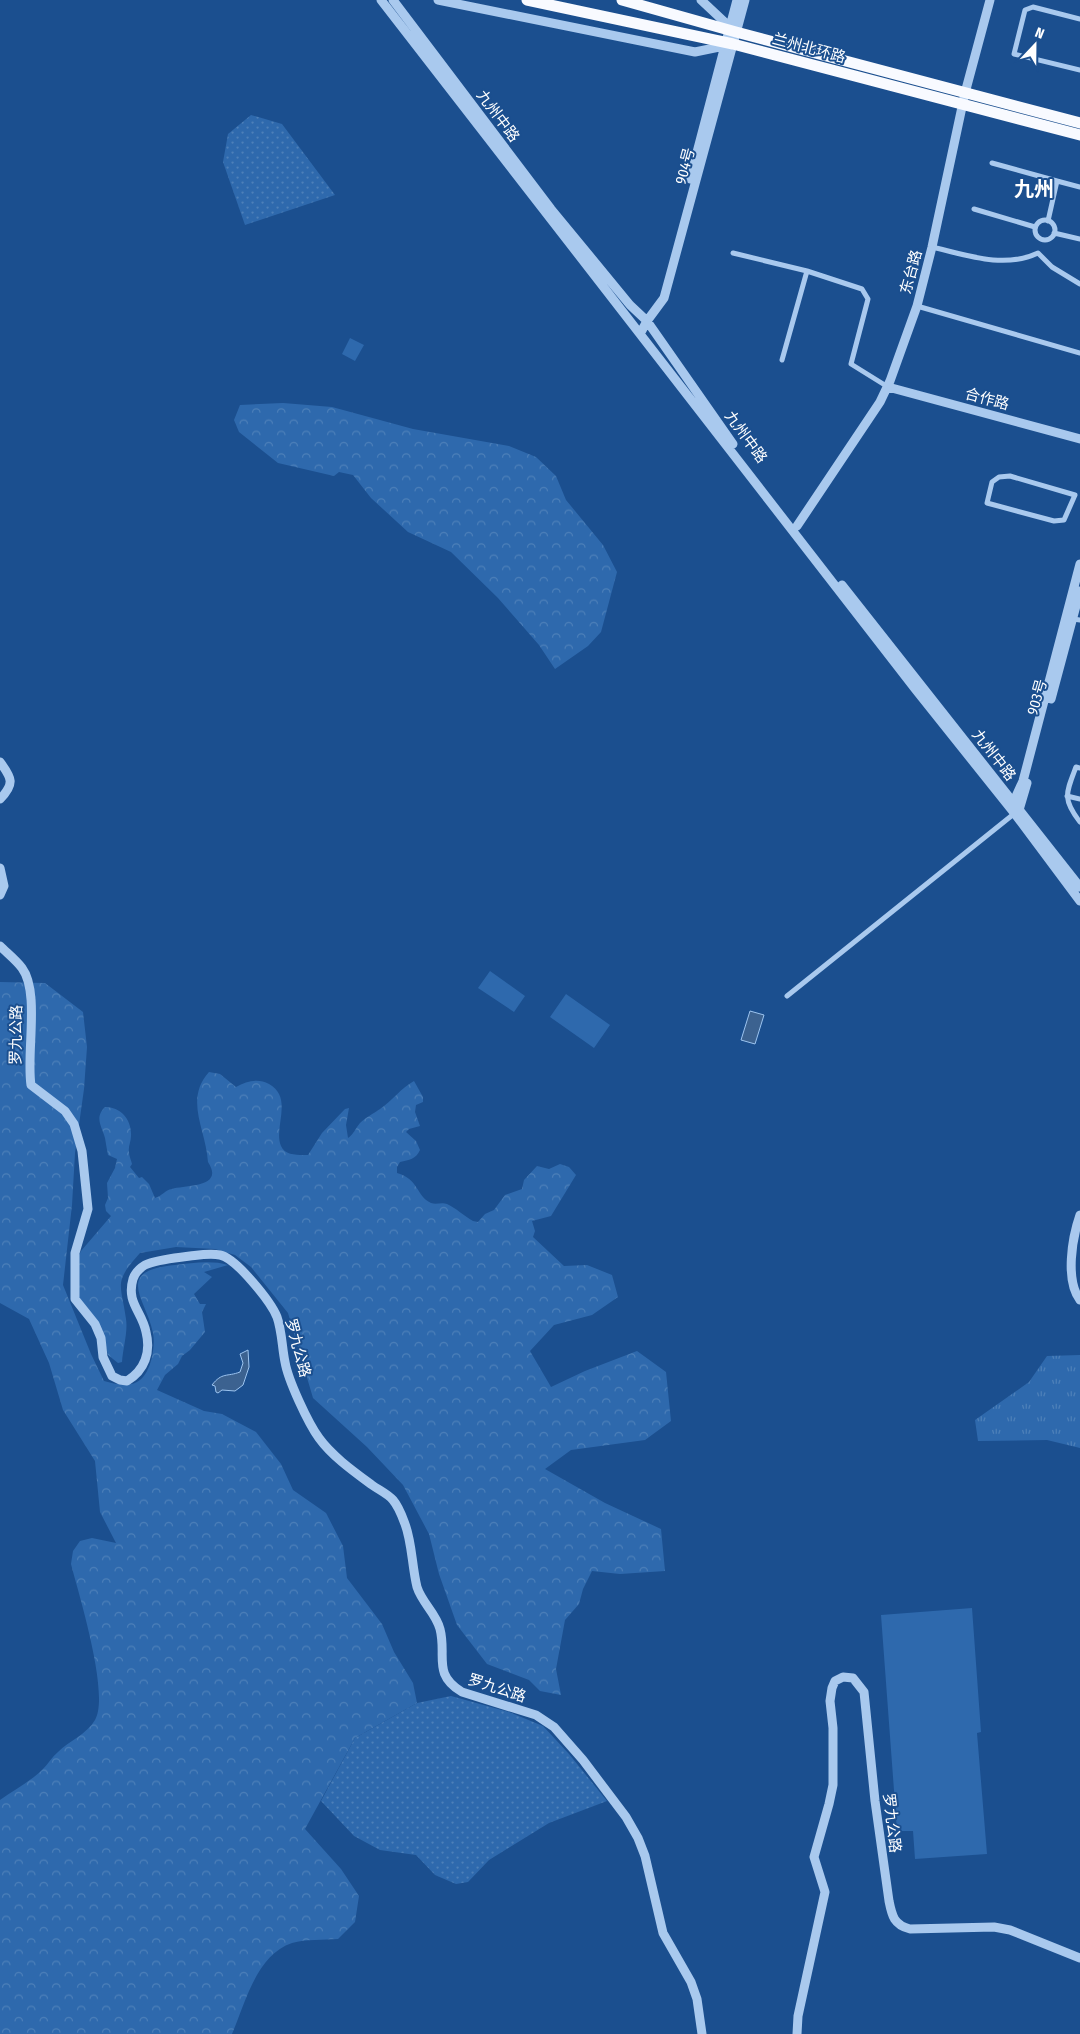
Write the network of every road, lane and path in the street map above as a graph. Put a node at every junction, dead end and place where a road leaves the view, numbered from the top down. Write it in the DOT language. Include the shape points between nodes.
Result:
graph roads {
  1 [pos="381,0"];
  2 [pos="393,0"];
  3 [pos="438,0"];
  4 [pos="527,0"];
  5 [pos="622,0"];
  6 [pos="701,0"];
  7 [pos="737,0"];
  8 [pos="745,0"];
  9 [pos="990,0"];
  10 [pos="1080,19"];
  11 [pos="730,37"];
  12 [pos="1080,70"];
  13 [pos="963,99"];
  14 [pos="1080,123"];
  15 [pos="1080,135"];
  16 [pos="992,163"];
  17 [pos="1058,181"];
  18 [pos="1080,187"];
  19 [pos="974,210"];
  20 [pos="1048,221"];
  21 [pos="1035,227"];
  22 [pos="1054,233"];
  23 [pos="1080,239"];
  24 [pos="1042,240"];
  25 [pos="932,247"];
  26 [pos="1038,252"];
  27 [pos="733,253"];
  28 [pos="807,271"];
  29 [pos="1080,284"];
  30 [pos="917,306"];
  31 [pos="645,319"];
  32 [pos="638,331"];
  33 [pos="1080,353"];
  34 [pos="782,360"];
  35 [pos="888,387"];
  36 [pos="1080,439"];
  37 [pos="1074,500"];
  38 [pos="1080,502"];
  39 [pos="796,526"];
  40 [pos="1080,564"];
  41 [pos="1080,591"];
  42 [pos="1076,620"];
  43 [pos="0,762"];
  44 [pos="1080,768"];
  45 [pos="1067,796"];
  46 [pos="0,799"];
  47 [pos="1080,799"];
  48 [pos="1015,808"];
  49 [pos="1080,822"];
  50 [pos="0,868"];
  51 [pos="1080,886"];
  52 [pos="0,895"];
  53 [pos="1080,901"];
  54 [pos="0,946"];
  55 [pos="787,996"];
  56 [pos="1080,1215"];
  57 [pos="1080,1300"];
  58 [pos="1080,1958"];
  59 [pos="702,2034"];
  60 [pos="797,2034"];
  1 -- 32 [label="street"];
  2 -- 31 [label="street, 九州中路" via="551,209"];
  3 -- 11 [label="street" via="695,52"];
  4 -- 11 [label="highway, 兰州北环路"];
  5 -- 11 [label="highway, 兰州北环路"];
  6 -- 11 [label="street"];
  7 -- 11 [label="street"];
  8 -- 11 [label="street, 904号"];
  9 -- 13 [label="street, 东台路"];
  10 -- 12 [label="street" via="1033,7 1025,10 1014,54"];
  11 -- 13 [label="highway, 兰州北环路"];
  11 -- 31 [label="street, 904号" via="664,298"];
  13 -- 14 [label="highway, 兰州北环路"];
  13 -- 15 [label="highway, 兰州北环路"];
  13 -- 25 [label="street, 东台路"];
  16 -- 17 [label="street"];
  17 -- 18 [label="street"];
  17 -- 20 [label="street"];
  19 -- 21 [label="street"];
  20 -- 21 [label="street"];
  20 -- 22 [label="street" via="1054,226"];
  21 -- 24 [label="street" via="1036,235"];
  22 -- 23 [label="street"];
  22 -- 24 [label="street" via="1049,239"];
  24 -- 26 [label="street"];
  25 -- 26 [label="street" via="988,261 1026,258"];
  25 -- 30 [label="street, 东台路"];
  26 -- 29 [label="street" via="1052,267"];
  27 -- 28 [label="street"];
  28 -- 34 [label="street"];
  28 -- 35 [label="street" via="862,289 868,299 851,364"];
  30 -- 33 [label="street"];
  30 -- 35 [label="street, 东台路"];
  31 -- 32 [label="street, 904号"];
  31 -- 39 [label="street, 九州中路" via="740,454"];
  32 -- 48 [label="street" via="916,690"];
  35 -- 36 [label="street, 合作路"];
  35 -- 39 [label="street, 东台路"];
  37 -- 37 [label="street" via="1064,520 1054,522 987,503 992,482 999,477 1010,476 1076,495"];
  37 -- 38 [label="street"];
  39 -- 48 [label="street, 九州中路"];
  40 -- 48 [label="street"];
  41 -- 42 [label="street, 903号"];
  42 -- 48 [label="street, 903号"];
  43 -- 46 [label="street" via="11,782"];
  44 -- 45 [label="street" via="1076,767"];
  45 -- 47 [label="street"];
  45 -- 49 [label="street" via="1070,809"];
  48 -- 51 [label="street, 九州中路"];
  48 -- 53 [label="street"];
  48 -- 55 [label="street"];
  50 -- 52 [label="street" via="4,886"];
  54 -- 59 [label="street, 罗九公路" via="23,969 30,987 31,1086 65,1110 74,1124 82,1151 88,1208 75,1253 75,1299 96,1324 103,1357 112,1376 127,1381 142,1369 147,1347 146,1332 130,1294 135,1274 145,1265 173,1258 221,1255 249,1278 277,1317 288,1371 318,1437 336,1457 393,1499 400,1511 406,1526 417,1588 440,1627 441,1668 446,1679 462,1692 536,1715 554,1727 626,1817 645,1856 663,1933 697,1999"];
  56 -- 57 [label="street" via="1070,1271"];
  58 -- 60 [label="street, 罗九公路" via="1010,1930 910,1928 895,1922 891,1914 880,1838 864,1692 853,1678 843,1677 835,1681 830,1702 833,1785 814,1857 825,1892 798,2016"];
}
